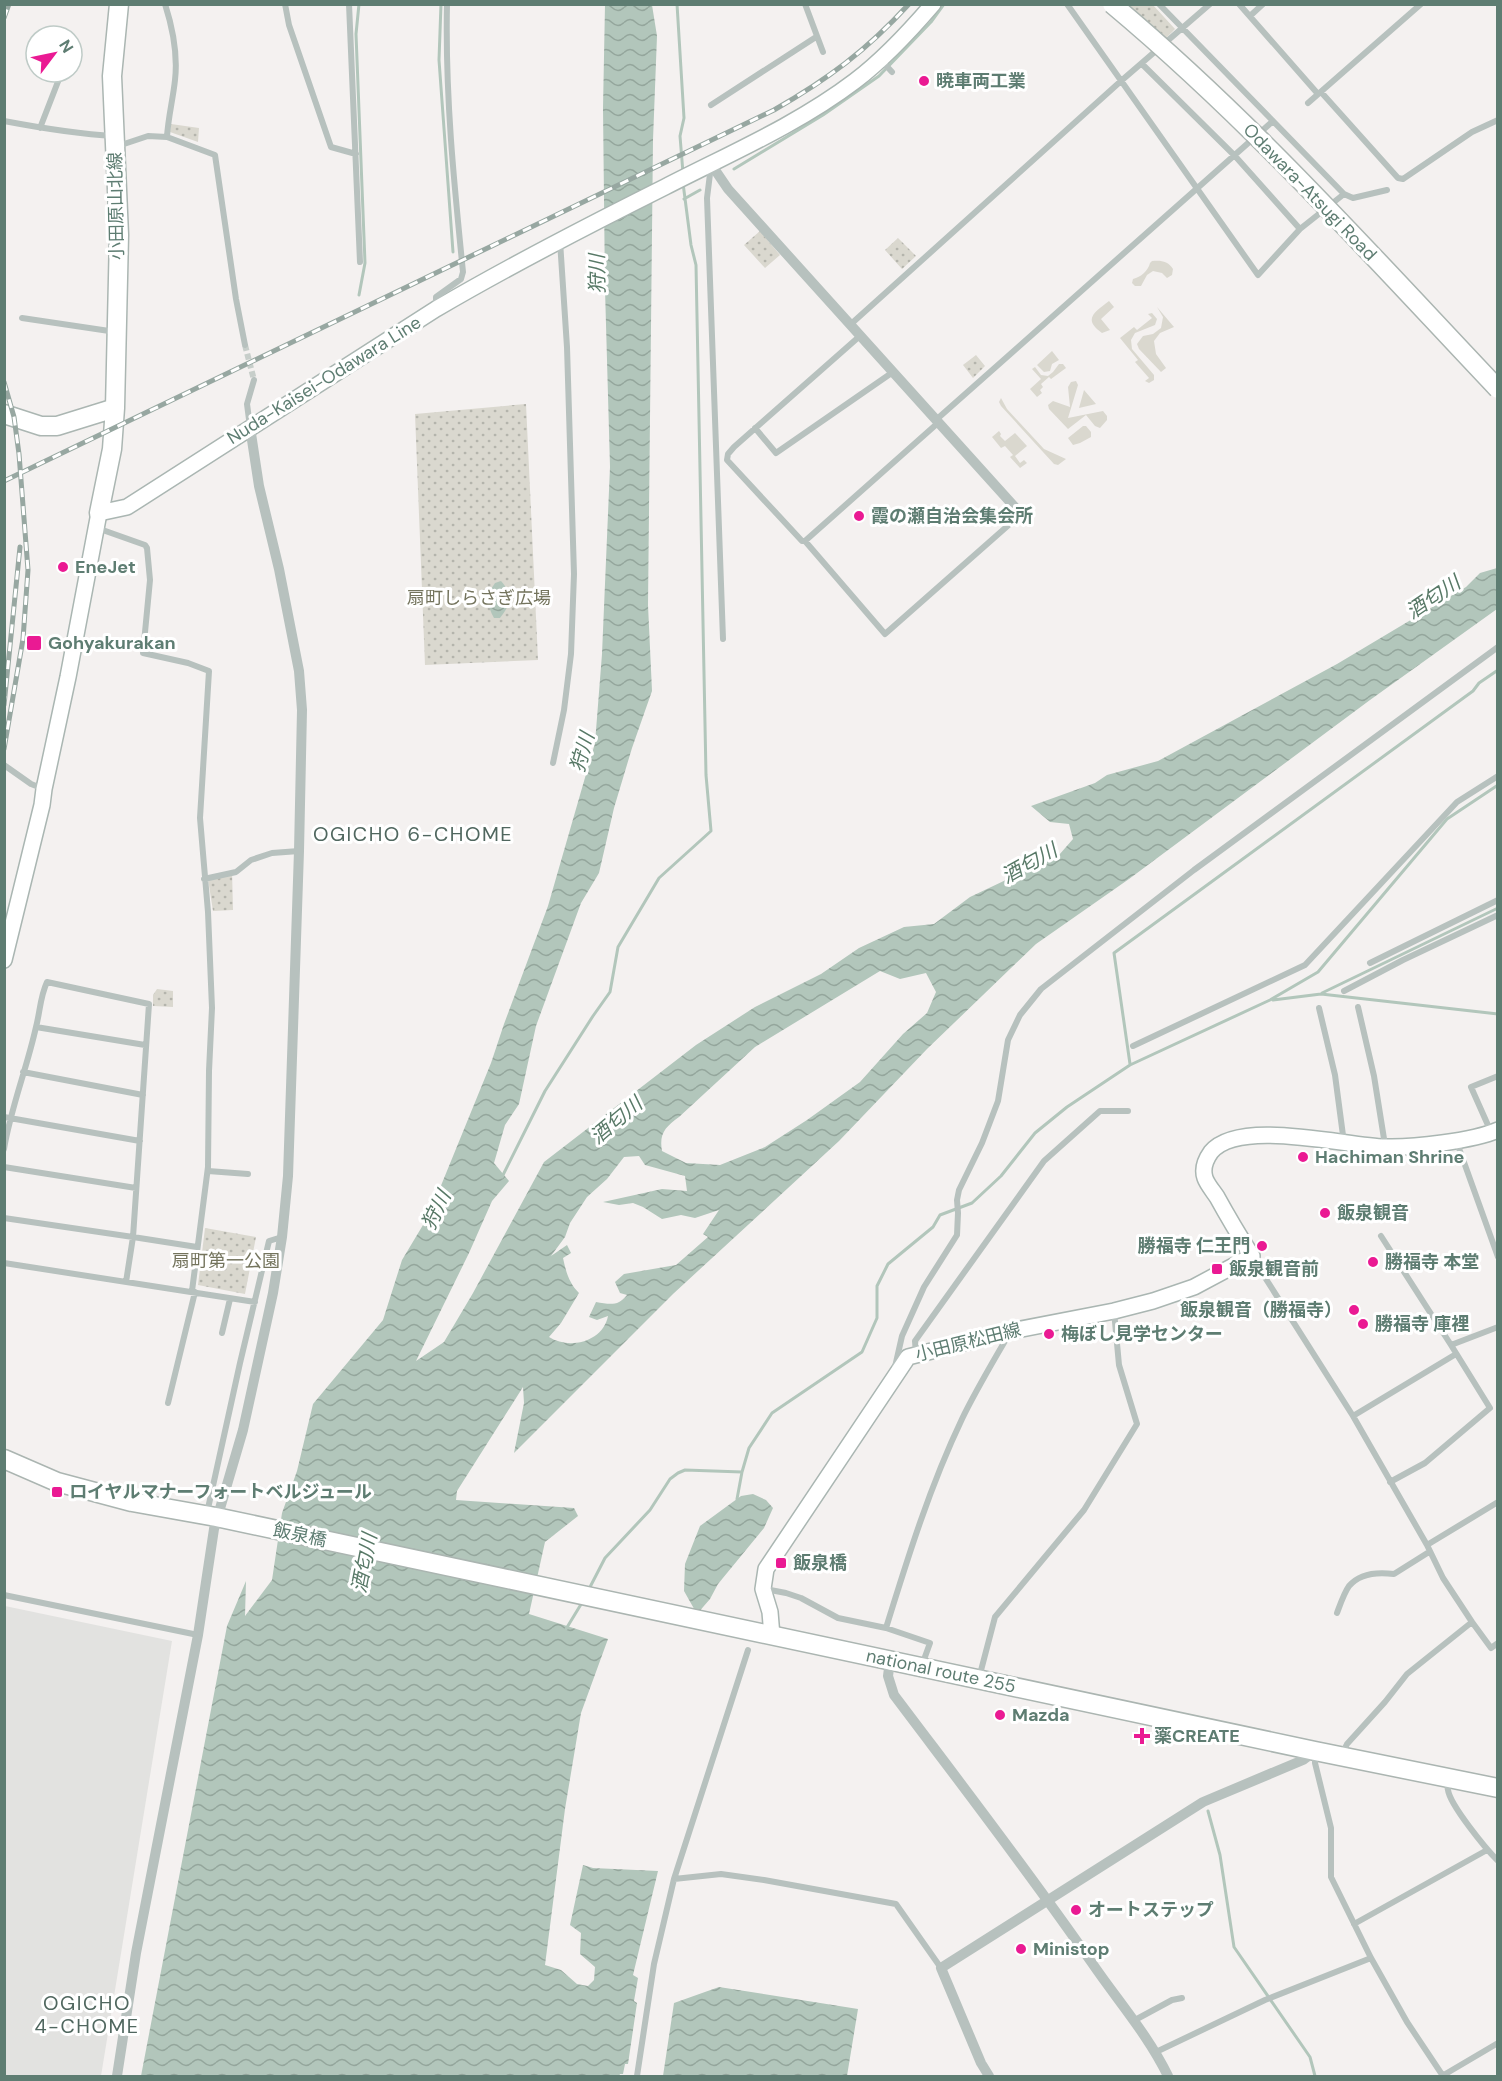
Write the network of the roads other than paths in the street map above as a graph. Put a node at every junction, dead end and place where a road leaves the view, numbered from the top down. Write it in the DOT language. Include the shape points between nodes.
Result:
graph roads {
  1 [pos="119,4"];
  2 [pos="165,4"];
  3 [pos="285,4"];
  4 [pos="349,4"];
  5 [pos="447,4"];
  6 [pos="805,4"];
  7 [pos="933,4"];
  8 [pos="1067,4"];
  9 [pos="1112,4"];
  10 [pos="1132,4"];
  11 [pos="1160,4"];
  12 [pos="1210,4"];
  13 [pos="1239,4"];
  14 [pos="1263,4"];
  15 [pos="1421,4"];
  16 [pos="1250,16"];
  17 [pos="1182,29"];
  18 [pos="816,37"];
  19 [pos="823,52"];
  20 [pos="883,61"];
  21 [pos="1142,64"];
  22 [pos="892,72"];
  23 [pos="1121,81"];
  24 [pos="56,84"];
  25 [pos="1319,93"];
  26 [pos="1308,103"];
  27 [pos="711,105"];
  28 [pos="1497,120"];
  29 [pos="4,121"];
  30 [pos="1273,121"];
  31 [pos="40,128"];
  32 [pos="167,137"];
  33 [pos="115,141"];
  34 [pos="356,154"];
  35 [pos="1235,156"];
  36 [pos="711,164"];
  37 [pos="1197,190"];
  38 [pos="1387,190"];
  39 [pos="1344,194"];
  40 [pos="1300,229"];
  41 [pos="565,238"];
  42 [pos="360,262"];
  43 [pos="436,309"];
  44 [pos="22,318"];
  45 [pos="851,324"];
  46 [pos="117,333"];
  47 [pos="861,335"];
  48 [pos="245,345"];
  49 [pos="893,372"];
  50 [pos="1497,373"];
  51 [pos="254,381"];
  52 [pos="1497,389"];
  53 [pos="115,408"];
  54 [pos="4,414"];
  55 [pos="938,420"];
  56 [pos="250,427"];
  57 [pos="755,428"];
  58 [pos="728,453"];
  59 [pos="717,454"];
  60 [pos="1021,514"];
  61 [pos="98,520"];
  62 [pos="805,542"];
  63 [pos="723,639"];
  64 [pos="1497,647"];
  65 [pos="553,763"];
  66 [pos="4,765"];
  67 [pos="1497,776"];
  68 [pos="44,789"];
  69 [pos="299,851"];
  70 [pos="204,879"];
  71 [pos="1497,900"];
  72 [pos="1497,915"];
  73 [pos="1397,949"];
  74 [pos="4,960"];
  75 [pos="1403,960"];
  76 [pos="1370,963"];
  77 [pos="1344,992"];
  78 [pos="1358,1007"];
  79 [pos="1319,1008"];
  80 [pos="36,1027"];
  81 [pos="145,1046"];
  82 [pos="1133,1046"];
  83 [pos="23,1072"];
  84 [pos="1497,1076"];
  85 [pos="143,1095"];
  86 [pos="1128,1111"];
  87 [pos="7,1118"];
  88 [pos="1495,1131"];
  89 [pos="1456,1140"];
  90 [pos="140,1141"];
  91 [pos="1344,1143"];
  92 [pos="1385,1147"];
  93 [pos="4,1149"];
  94 [pos="4,1167"];
  95 [pos="208,1171"];
  96 [pos="248,1174"];
  97 [pos="136,1188"];
  98 [pos="4,1218"];
  99 [pos="1381,1236"];
  100 [pos="133,1237"];
  101 [pos="282,1237"];
  102 [pos="197,1246"];
  103 [pos="1252,1256"];
  104 [pos="1497,1257"];
  105 [pos="4,1263"];
  106 [pos="126,1282"];
  107 [pos="194,1292"];
  108 [pos="230,1299"];
  109 [pos="255,1302"];
  110 [pos="1114,1311"];
  111 [pos="1497,1327"];
  112 [pos="1011,1331"];
  113 [pos="222,1333"];
  114 [pos="1451,1345"];
  115 [pos="916,1354"];
  116 [pos="1456,1354"];
  117 [pos="893,1378"];
  118 [pos="168,1403"];
  119 [pos="1353,1416"];
  120 [pos="4,1459"];
  121 [pos="1390,1482"];
  122 [pos="1497,1502"];
  123 [pos="211,1517"];
  124 [pos="1428,1549"];
  125 [pos="763,1589"];
  126 [pos="4,1595"];
  127 [pos="1337,1613"];
  128 [pos="1472,1622"];
  129 [pos="886,1628"];
  130 [pos="198,1635"];
  131 [pos="772,1636"];
  132 [pos="1497,1643"];
  133 [pos="748,1650"];
  134 [pos="890,1660"];
  135 [pos="920,1668"];
  136 [pos="978,1680"];
  137 [pos="1315,1751"];
  138 [pos="1341,1756"];
  139 [pos="1449,1780"];
  140 [pos="1497,1788"];
  141 [pos="1487,1850"];
  142 [pos="1497,1861"];
  143 [pos="674,1879"];
  144 [pos="1048,1900"];
  145 [pos="1354,1924"];
  146 [pos="1371,1958"];
  147 [pos="941,1968"];
  148 [pos="1182,1998"];
  149 [pos="1135,2020"];
  150 [pos="1497,2043"];
  151 [pos="1156,2052"];
  152 [pos="117,2076"];
  153 [pos="637,2076"];
  154 [pos="989,2076"];
  155 [pos="1168,2076"];
  156 [pos="1442,2076"];
  1 -- 33 [label="main road, 小田原山北線" via="112,76"];
  2 -- 32 [label="street" via="176,51 176,80"];
  3 -- 34 [label="street" via="331,147"];
  4 -- 34 [label="street"];
  5 -- 43 [label="street" via="449,130 463,272 460,279 436,297"];
  6 -- 18 [label="street"];
  7 -- 20 [label="main road, Nuda-Kaisei-Odawara Line"];
  8 -- 23 [label="street"];
  9 -- 52 [label="main road, Odawara-Atsugi Road, bridge" via="1168,51 1254,134"];
  10 -- 50 [label="main road, Odawara-Atsugi Road" via="1271,133"];
  11 -- 17 [label="street"];
  12 -- 17 [label="street"];
  13 -- 16 [label="street"];
  14 -- 16 [label="street"];
  15 -- 25 [label="street"];
  16 -- 25 [label="street"];
  17 -- 21 [label="street"];
  17 -- 30 [label="street"];
  18 -- 19 [label="street"];
  18 -- 27 [label="street"];
  20 -- 22 [label="street"];
  20 -- 36 [label="main road, Nuda-Kaisei-Odawara Line" via="803,116"];
  21 -- 23 [label="street"];
  21 -- 35 [label="street"];
  23 -- 37 [label="street"];
  23 -- 45 [label="street"];
  24 -- 31 [label="street"];
  25 -- 26 [label="street"];
  25 -- 28 [label="street" via="1403,179"];
  29 -- 31 [label="street"];
  30 -- 35 [label="street"];
  30 -- 39 [label="street"];
  31 -- 33 [label="street"];
  32 -- 33 [label="street"];
  32 -- 48 [label="street" via="215,155"];
  33 -- 46 [label="main road, 小田原山北線"];
  34 -- 42 [label="street"];
  35 -- 37 [label="street"];
  35 -- 40 [label="street"];
  36 -- 41 [label="main road, Nuda-Kaisei-Odawara Line"];
  36 -- 45 [label="street" via="728,189"];
  36 -- 59 [label="street" via="707,198"];
  37 -- 40 [label="street" via="1257,275"];
  37 -- 55 [label="street"];
  38 -- 39 [label="street" via="1353,198"];
  39 -- 40 [label="street"];
  41 -- 43 [label="main road, Nuda-Kaisei-Odawara Line"];
  41 -- 65 [label="street" via="574,574 571,654"];
  43 -- 56 [label="main road, Nuda-Kaisei-Odawara Line"];
  44 -- 46 [label="street"];
  45 -- 47 [label="street"];
  46 -- 53 [label="main road, 小田原山北線"];
  47 -- 49 [label="street"];
  47 -- 57 [label="street"];
  49 -- 55 [label="street"];
  49 -- 57 [label="street" via="776,453"];
  51 -- 56 [label="street" via="247,404"];
  53 -- 54 [label="main road" via="57,426 41,426"];
  53 -- 61 [label="main road, 小田原山北線" via="112,449"];
  55 -- 60 [label="street"];
  55 -- 62 [label="street"];
  56 -- 61 [label="main road, Nuda-Kaisei-Odawara Line" via="127,507"];
  56 -- 69 [label="street" via="299,671"];
  57 -- 58 [label="street"];
  58 -- 59 [label="street"];
  58 -- 62 [label="street" via="727,460"];
  59 -- 63 [label="street"];
  60 -- 62 [label="street" via="885,634"];
  61 -- 68 [label="main road"];
  61 -- 70 [label="street" via="147,548 150,580 143,653 209,671 201,818"];
  64 -- 117 [label="street" via="1194,870 1041,989 1020,1015 1008,1040 998,1101 957,1200 957,1235 924,1287 902,1336"];
  66 -- 68 [label="street"];
  67 -- 82 [label="street" via="1457,802 1305,964"];
  68 -- 74 [label="main road"];
  69 -- 70 [label="street" via="272,853 236,872"];
  69 -- 101 [label="street" via="288,1176"];
  70 -- 95 [label="street" via="212,1008"];
  71 -- 73 [label="street"];
  72 -- 75 [label="street"];
  73 -- 75 [label="street"];
  73 -- 76 [label="street"];
  75 -- 77 [label="street"];
  78 -- 92 [label="street"];
  79 -- 91 [label="street" via="1335,1075"];
  80 -- 81 [label="street"];
  80 -- 81 [label="street" via="47,982 149,1004"];
  80 -- 83 [label="street"];
  81 -- 85 [label="street"];
  83 -- 85 [label="street"];
  83 -- 87 [label="street"];
  84 -- 88 [label="street" via="1471,1087"];
  85 -- 90 [label="street"];
  86 -- 115 [label="street" via="1100,1110 1044,1161 915,1341"];
  87 -- 90 [label="street"];
  87 -- 93 [label="street"];
  88 -- 89 [label="main road"];
  89 -- 92 [label="main road"];
  89 -- 104 [label="street"];
  90 -- 97 [label="street"];
  91 -- 92 [label="main road"];
  91 -- 103 [label="main road" via="1287,1135 1263,1136 1231,1140 1206,1158 1204,1177"];
  94 -- 97 [label="street"];
  95 -- 96 [label="street"];
  95 -- 102 [label="street"];
  97 -- 100 [label="street"];
  98 -- 100 [label="street"];
  99 -- 114 [label="street"];
  100 -- 102 [label="street"];
  100 -- 106 [label="street"];
  101 -- 109 [label="street" via="269,1241"];
  101 -- 123 [label="street" via="243,1430"];
  102 -- 107 [label="street"];
  103 -- 110 [label="main road, 小田原松田線" via="1194,1287"];
  103 -- 119 [label="street"];
  105 -- 106 [label="street"];
  106 -- 107 [label="street"];
  107 -- 108 [label="street"];
  107 -- 118 [label="street"];
  108 -- 109 [label="street"];
  108 -- 113 [label="street"];
  109 -- 123 [label="street"];
  110 -- 112 [label="main road, 小田原松田線"];
  110 -- 136 [label="street" via="1119,1365 1137,1424 1084,1510 995,1617"];
  111 -- 114 [label="street"];
  112 -- 115 [label="main road, 小田原松田線"];
  112 -- 129 [label="street" via="950,1446 916,1533"];
  114 -- 116 [label="street"];
  115 -- 117 [label="main road, 小田原松田線" via="908,1357"];
  116 -- 119 [label="street"];
  116 -- 121 [label="street" via="1490,1408 1425,1463"];
  117 -- 125 [label="main road, 小田原松田線" via="766,1569"];
  119 -- 121 [label="street"];
  120 -- 123 [label="main road" via="57,1482"];
  121 -- 124 [label="street"];
  122 -- 124 [label="street"];
  123 -- 130 [label="street"];
  123 -- 131 [label="main road, 飯泉橋"];
  124 -- 127 [label="street" via="1395,1574 1366,1575 1349,1586"];
  124 -- 128 [label="street"];
  125 -- 129 [label="street" via="801,1598 838,1618"];
  125 -- 131 [label="main road"];
  126 -- 130 [label="street"];
  128 -- 132 [label="street" via="1491,1648"];
  128 -- 138 [label="street" via="1407,1674"];
  129 -- 135 [label="street" via="930,1643"];
  130 -- 152 [label="street" via="136,1953"];
  131 -- 134 [label="main road, national route 255"];
  133 -- 143 [label="street"];
  134 -- 135 [label="main road, national route 255"];
  134 -- 144 [label="street" via="888,1676 894,1695"];
  135 -- 136 [label="main road, national route 255"];
  136 -- 137 [label="main road, national route 255"];
  137 -- 138 [label="main road, national route 255"];
  137 -- 144 [label="street" via="1303,1760 1203,1802"];
  137 -- 145 [label="street" via="1331,1828 1331,1877"];
  138 -- 139 [label="main road, national route 255"];
  139 -- 140 [label="main road, national route 255"];
  139 -- 141 [label="street" via="1448,1791 1455,1804"];
  141 -- 142 [label="street"];
  141 -- 145 [label="street"];
  143 -- 147 [label="street" via="721,1874 896,1904"];
  143 -- 153 [label="street" via="654,1964"];
  144 -- 147 [label="street"];
  144 -- 149 [label="street"];
  145 -- 146 [label="street"];
  146 -- 151 [label="street" via="1265,2000"];
  146 -- 156 [label="street"];
  147 -- 154 [label="street"];
  148 -- 149 [label="street"];
  149 -- 151 [label="street"];
  150 -- 156 [label="street"];
  151 -- 155 [label="street"];
}
